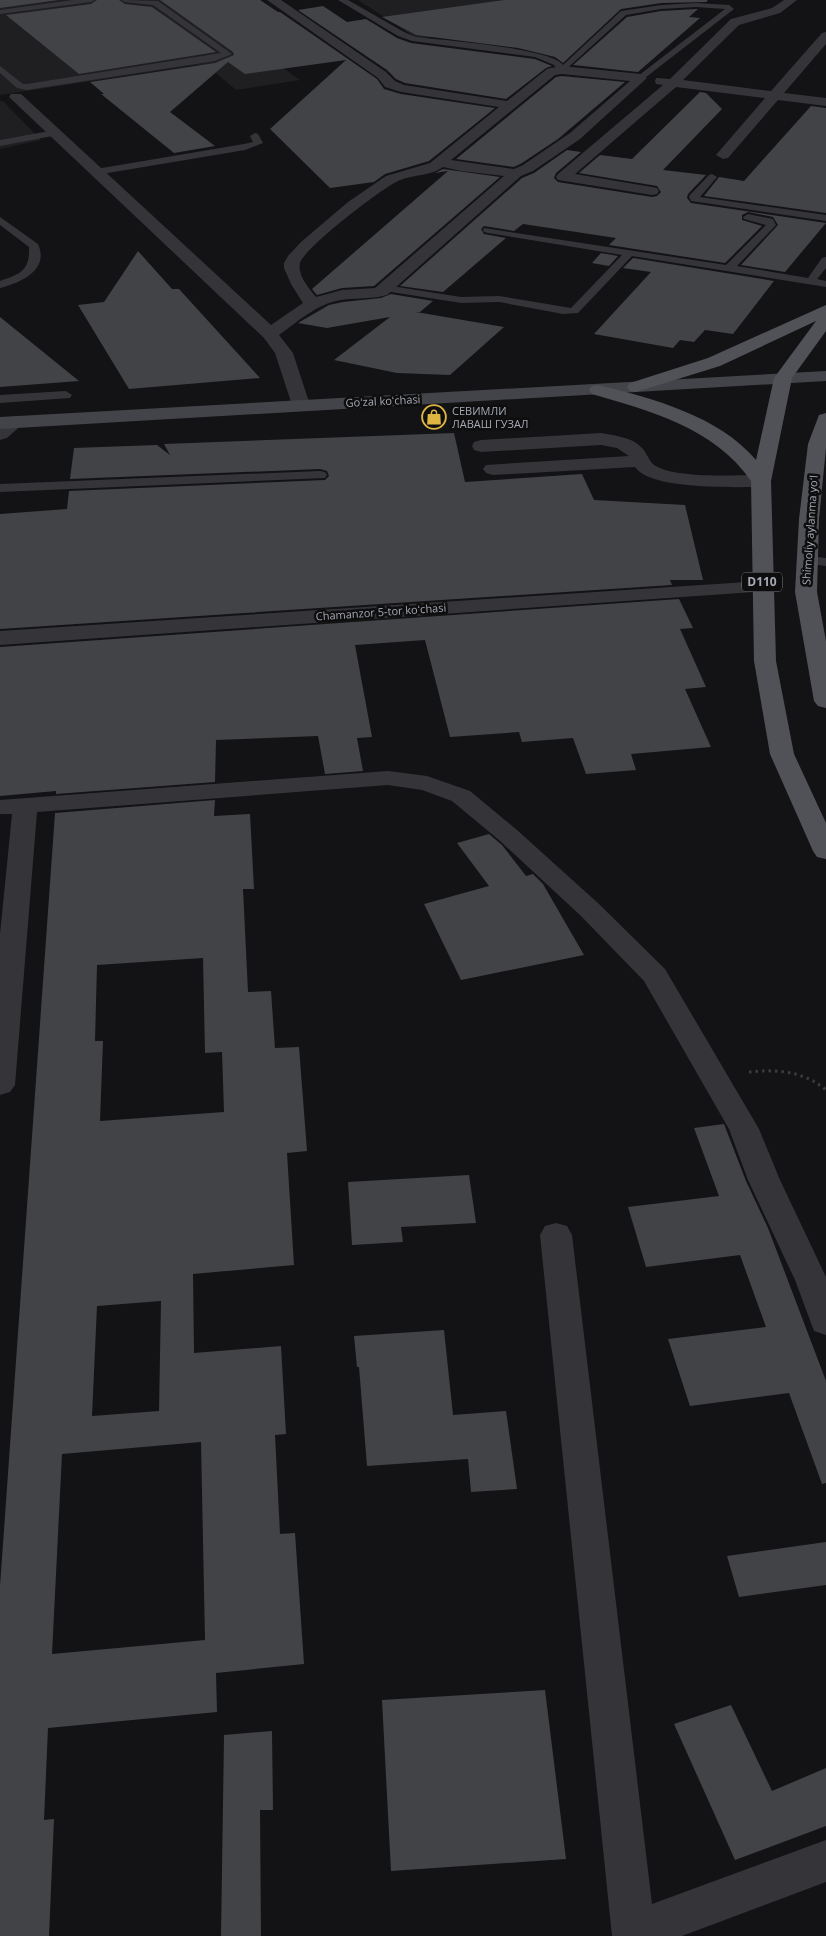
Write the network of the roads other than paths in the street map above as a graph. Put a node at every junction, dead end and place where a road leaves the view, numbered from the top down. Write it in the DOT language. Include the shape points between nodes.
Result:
graph roads {
  1 [pos="91,0"];
  2 [pos="125,0"];
  3 [pos="273,0"];
  4 [pos="342,0"];
  5 [pos="791,0"];
  6 [pos="745,4"];
  7 [pos="729,7"];
  8 [pos="0,12"];
  9 [pos="826,36"];
  10 [pos="0,69"];
  11 [pos="562,70"];
  12 [pos="641,78"];
  13 [pos="673,83"];
  14 [pos="775,95"];
  15 [pos="16,96"];
  16 [pos="826,102"];
  17 [pos="510,105"];
  18 [pos="55,133"];
  19 [pos="255,136"];
  20 [pos="0,143"];
  21 [pos="723,156"];
  22 [pos="441,162"];
  23 [pos="522,170"];
  24 [pos="96,172"];
  25 [pos="563,177"];
  26 [pos="712,177"];
  27 [pos="652,190"];
  28 [pos="743,216"];
  29 [pos="826,218"];
  30 [pos="0,220"];
  31 [pos="488,230"];
  32 [pos="628,254"];
  33 [pos="826,260"];
  34 [pos="728,269"];
  35 [pos="810,282"];
  36 [pos="826,284"];
  37 [pos="0,285"];
  38 [pos="385,288"];
  39 [pos="312,303"];
  40 [pos="826,310"];
  41 [pos="826,319"];
  42 [pos="270,334"];
  43 [pos="826,376"];
  44 [pos="784,378"];
  45 [pos="636,387"];
  46 [pos="598,390"];
  47 [pos="66,394"];
  48 [pos="0,399"];
  49 [pos="301,405"];
  50 [pos="826,419"];
  51 [pos="8,423"];
  52 [pos="0,434"];
  53 [pos="822,444"];
  54 [pos="481,446"];
  55 [pos="642,461"];
  56 [pos="493,470"];
  57 [pos="320,475"];
  58 [pos="760,481"];
  59 [pos="0,488"];
  60 [pos="819,489"];
  61 [pos="817,561"];
  62 [pos="762,587"];
  63 [pos="0,638"];
  64 [pos="826,701"];
  65 [pos="13,806"];
  66 [pos="826,851"];
  67 [pos="0,1085"];
  68 [pos="556,1235"];
  69 [pos="826,1322"];
  70 [pos="826,1861"];
  71 [pos="634,1934"];
  1 -- 8 [label="lane"];
  2 -- 10 [label="lane" via="155,3 228,54 27,87 20,86"];
  3 -- 17 [label="street" via="375,70 390,84 413,91"];
  4 -- 11 [label="lane" via="415,39 537,55 557,63"];
  5 -- 13 [label="street" via="777,11 743,17 735,22"];
  6 -- 7 [label="street"];
  7 -- 11 [label="lane" via="661,7 624,14"];
  7 -- 12 [label="lane"];
  9 -- 14 [label="street"];
  11 -- 12 [label="street"];
  11 -- 17 [label="street" via="550,72"];
  12 -- 13 [label="street"];
  12 -- 23 [label="street" via="575,136"];
  13 -- 14 [label="street"];
  13 -- 25 [label="street"];
  14 -- 16 [label="street"];
  14 -- 21 [label="street"];
  15 -- 18 [label="street"];
  17 -- 22 [label="street"];
  18 -- 20 [label="lane"];
  18 -- 24 [label="street"];
  19 -- 24 [label="lane" via="258,143 246,147"];
  22 -- 23 [label="street" via="461,167"];
  22 -- 39 [label="street" via="431,170 392,179 327,227 297,254 292,262 293,269"];
  23 -- 25 [label="street"];
  23 -- 38 [label="street"];
  24 -- 42 [label="street"];
  25 -- 27 [label="street"];
  26 -- 29 [label="lane" via="694,197 695,200"];
  28 -- 34 [label="lane" via="768,220 772,225"];
  30 -- 37 [label="lane" via="34,246 35,257 34,266 26,274"];
  31 -- 32 [label="lane"];
  32 -- 34 [label="lane"];
  32 -- 38 [label="lane" via="574,311 500,299 461,300"];
  33 -- 35 [label="lane"];
  34 -- 35 [label="lane"];
  35 -- 36 [label="lane"];
  38 -- 39 [label="street" via="374,294 342,295"];
  39 -- 42 [label="street"];
  40 -- 45 [label="main road" via="714,362"];
  41 -- 44 [label="main road, D110"];
  42 -- 49 [label="street" via="284,353"];
  43 -- 44 [label="main road, Goʻzal koʻchasi"];
  44 -- 45 [label="main road, Goʻzal koʻchasi"];
  44 -- 58 [label="main road, D110"];
  45 -- 46 [label="main road, Goʻzal koʻchasi"];
  46 -- 49 [label="main road, Goʻzal koʻchasi"];
  46 -- 58 [label="main road" via="654,407 705,430 746,460"];
  47 -- 48 [label="lane"];
  49 -- 51 [label="main road, Goʻzal koʻchasi"];
  50 -- 53 [label="main road, Shimoliy aylanma yoʻl"];
  51 -- 52 [label="street"];
  53 -- 60 [label="main road, Shimoliy aylanma yoʻl"];
  54 -- 55 [label="street" via="601,439 633,447"];
  55 -- 56 [label="street"];
  55 -- 58 [label="street" via="645,468 669,477"];
  57 -- 59 [label="lane"];
  58 -- 62 [label="main road, D110"];
  60 -- 61 [label="main road, Shimoliy aylanma yoʻl" via="809,519"];
  61 -- 64 [label="main road, Shimoliy aylanma yoʻl" via="806,592"];
  62 -- 63 [label="street, Chamanzor 5-tor koʻchasi"];
  62 -- 66 [label="main road, D110" via="765,661 782,754"];
  65 -- 67 [label="street"];
  65 -- 69 [label="street" via="388,778 427,783 461,796 590,910 655,975 744,1130 811,1280"];
  68 -- 71 [label="street"];
  70 -- 71 [label="street"];
}
